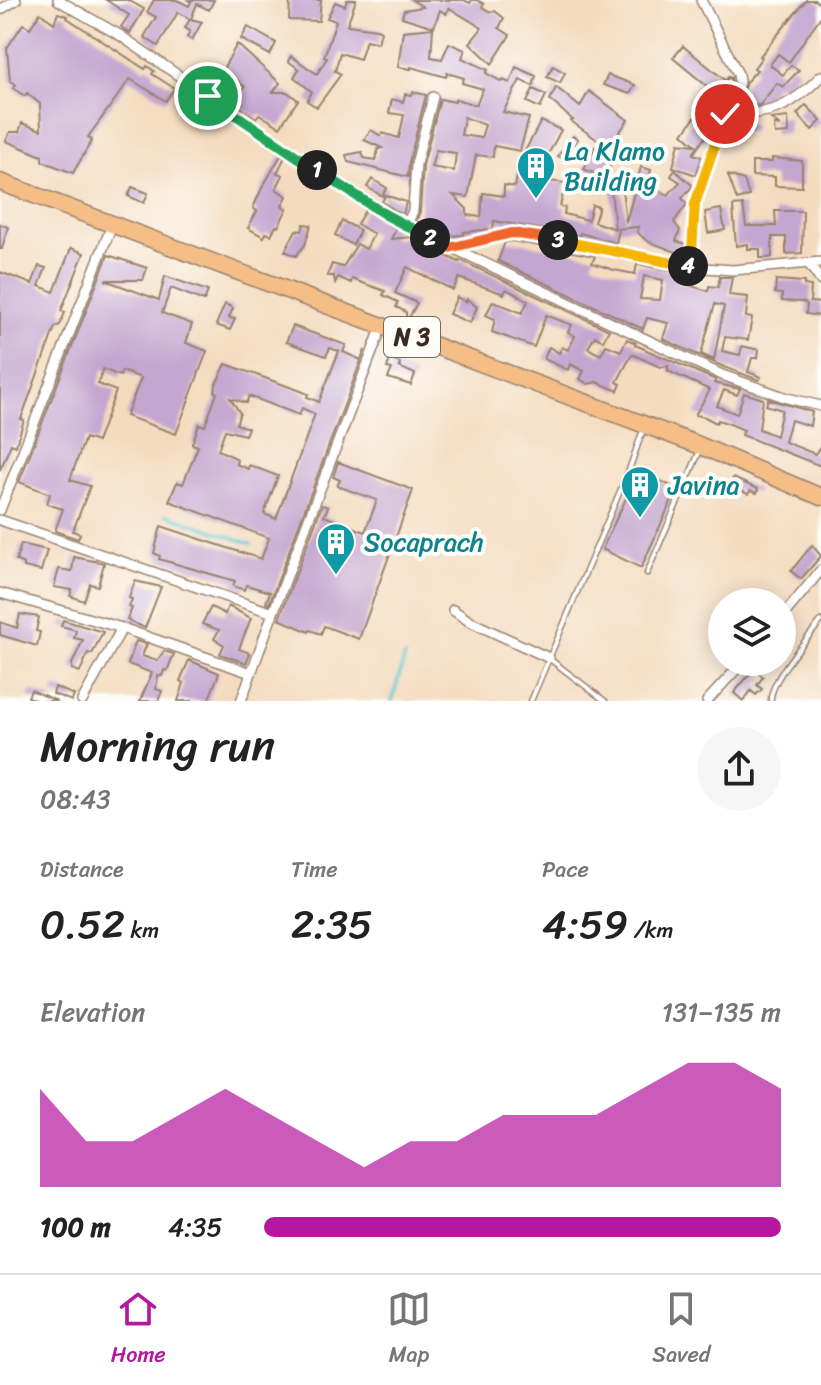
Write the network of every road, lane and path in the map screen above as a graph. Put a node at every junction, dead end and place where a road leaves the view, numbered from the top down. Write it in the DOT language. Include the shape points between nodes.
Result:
graph roads {
  1 [pos="16,0"];
  2 [pos="58,0"];
  3 [pos="701,0"];
  4 [pos="0,10"];
  5 [pos="821,76"];
  6 [pos="433,97"];
  7 [pos="725,114"];
  8 [pos="0,173"];
  9 [pos="0,182"];
  10 [pos="112,225"];
  11 [pos="406,226"];
  12 [pos="189,248"];
  13 [pos="449,248"];
  14 [pos="821,262"];
  15 [pos="809,264"];
  16 [pos="691,267"];
  17 [pos="821,281"];
  18 [pos="382,326"];
  19 [pos="532,376"];
  20 [pos="821,406"];
  21 [pos="645,425"];
  22 [pos="701,446"];
  23 [pos="794,479"];
  24 [pos="821,486"];
  25 [pos="821,497"];
  26 [pos="0,510"];
  27 [pos="0,520"];
  28 [pos="821,570"];
  29 [pos="647,573"];
  30 [pos="0,593"];
  31 [pos="796,600"];
  32 [pos="453,610"];
  33 [pos="273,613"];
  34 [pos="821,621"];
  35 [pos="122,628"];
  36 [pos="549,658"];
  37 [pos="251,673"];
  38 [pos="730,676"];
  39 [pos="82,701"];
  40 [pos="241,701"];
  41 [pos="531,701"];
  42 [pos="605,701"];
  43 [pos="707,701"];
  44 [pos="771,701"];
  1 -- 4 [label="street"];
  2 -- 11 [label="street" via="121,36"];
  3 -- 7 [label="street" via="739,78"];
  5 -- 7 [label="street" via="800,96 768,113"];
  6 -- 11 [label="street"];
  7 -- 16 [label="street" via="695,204"];
  8 -- 12 [label="highway, N 3"];
  9 -- 10 [label="highway, N 3"];
  10 -- 12 [label="highway, N 3"];
  10 -- 26 [label="street"];
  11 -- 13 [label="street"];
  12 -- 18 [label="highway, N 3"];
  12 -- 19 [label="highway, N 3"];
  13 -- 16 [label="street" via="512,233"];
  13 -- 20 [label="street" via="722,375"];
  14 -- 15 [label="street"];
  15 -- 16 [label="street" via="733,270"];
  15 -- 17 [label="street"];
  18 -- 19 [label="highway, N 3"];
  18 -- 33 [label="street"];
  19 -- 21 [label="highway, N 3"];
  19 -- 23 [label="highway, N 3" via="723,443"];
  21 -- 22 [label="highway, N 3"];
  21 -- 36 [label="lane"];
  22 -- 23 [label="highway, N 3"];
  22 -- 29 [label="lane"];
  23 -- 24 [label="highway, N 3"];
  23 -- 25 [label="highway, N 3"];
  27 -- 33 [label="street"];
  28 -- 31 [label="street"];
  30 -- 35 [label="street"];
  32 -- 36 [label="street"];
  33 -- 37 [label="street"];
  34 -- 44 [label="lane" via="771,692"];
  35 -- 37 [label="street"];
  35 -- 39 [label="street"];
  36 -- 41 [label="lane"];
  36 -- 42 [label="lane"];
  37 -- 40 [label="street"];
  38 -- 43 [label="street"];
}
